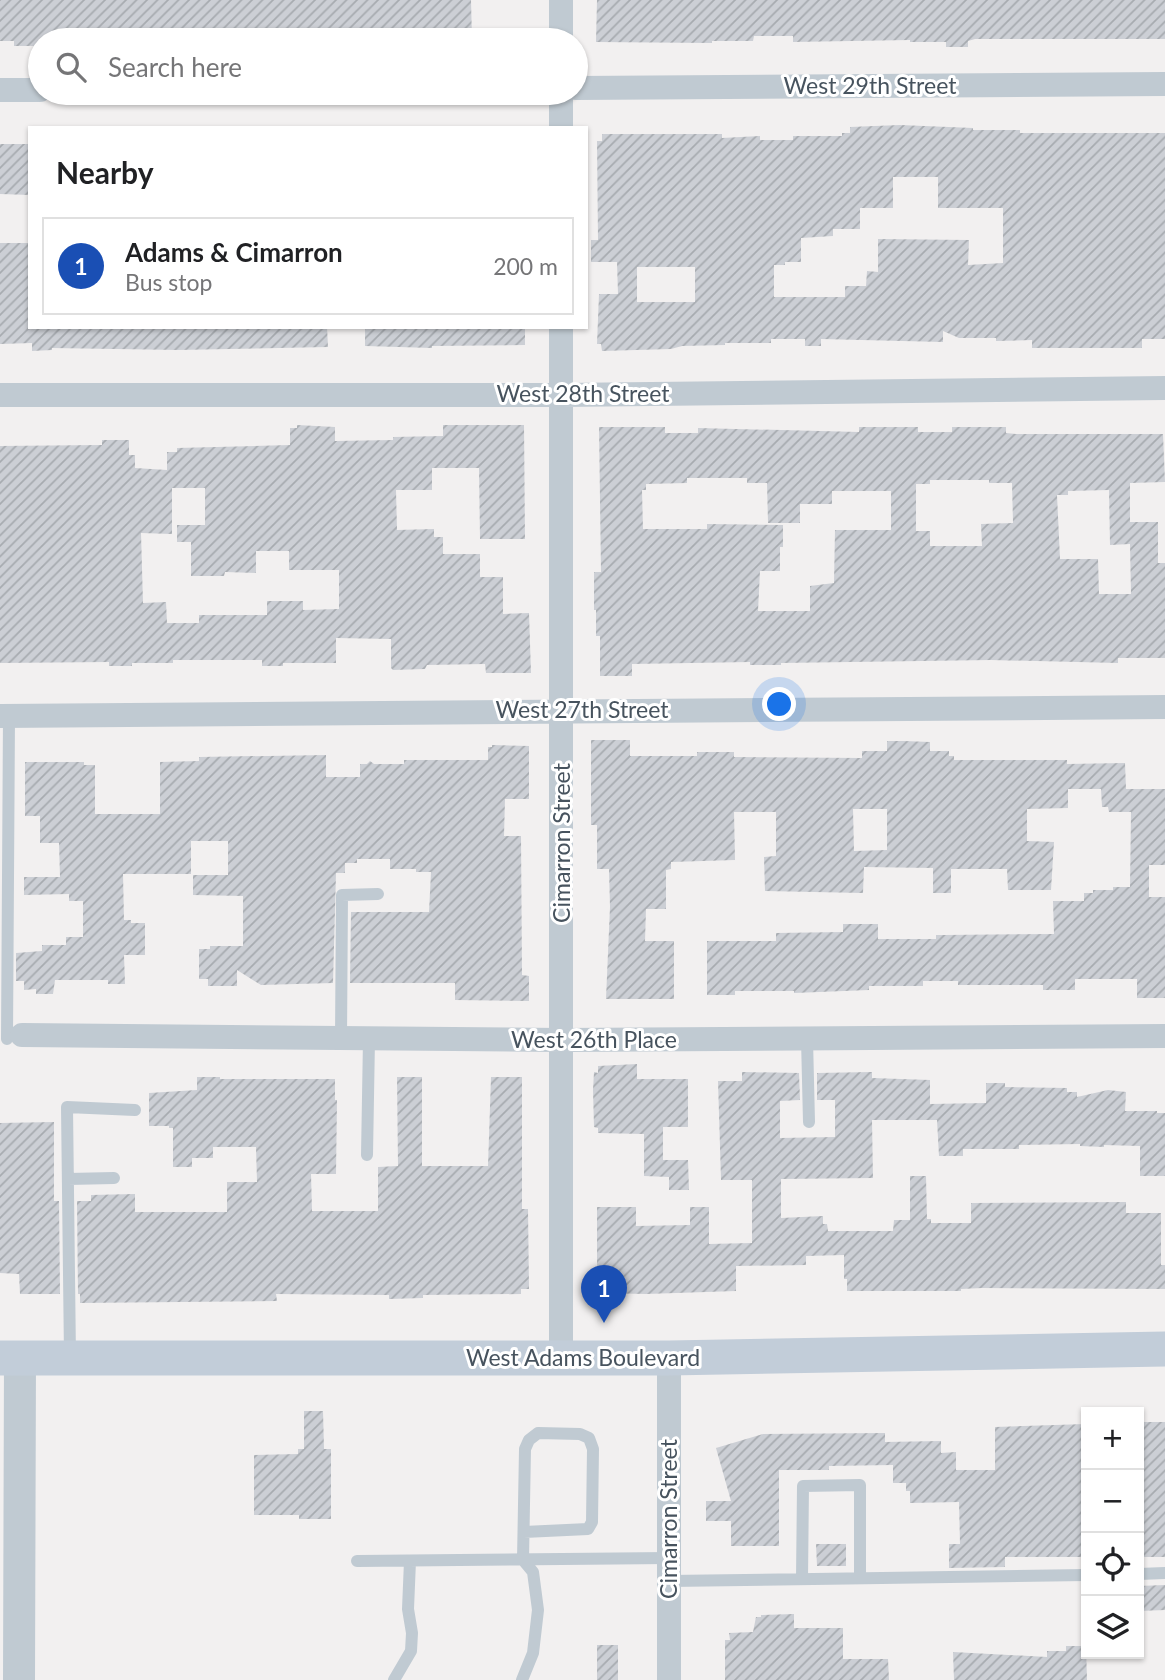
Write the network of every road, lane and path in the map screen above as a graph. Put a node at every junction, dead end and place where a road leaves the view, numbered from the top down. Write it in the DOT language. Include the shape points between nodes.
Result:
graph roads {
  1 [pos="561,0"];
  2 [pos="561,28"];
  3 [pos="1165,84"];
  4 [pos="588,88"];
  5 [pos="0,90"];
  6 [pos="28,90"];
  7 [pos="561,105"];
  8 [pos="561,126"];
  9 [pos="561,329"];
  10 [pos="1165,388"];
  11 [pos="561,395"];
  12 [pos="0,396"];
  13 [pos="1165,707"];
  14 [pos="561,710"];
  15 [pos="4,716"];
  16 [pos="378,894"];
  17 [pos="1165,1036"];
  18 [pos="15,1037"];
  19 [pos="341,1039"];
  20 [pos="369,1039"];
  21 [pos="807,1039"];
  22 [pos="562,1040"];
  23 [pos="135,1110"];
  24 [pos="809,1122"];
  25 [pos="367,1155"];
  26 [pos="114,1178"];
  27 [pos="68,1179"];
  28 [pos="1165,1349"];
  29 [pos="10,1358"];
  30 [pos="70,1358"];
  31 [pos="561,1358"];
  32 [pos="669,1358"];
  33 [pos="524,1532"];
  34 [pos="523,1560"];
  35 [pos="357,1561"];
  36 [pos="410,1561"];
  37 [pos="669,1569"];
  38 [pos="1165,1573"];
  39 [pos="1144,1574"];
  40 [pos="1081,1575"];
  41 [pos="860,1578"];
  42 [pos="802,1579"];
  43 [pos="19,1680"];
  44 [pos="394,1680"];
  45 [pos="522,1680"];
  46 [pos="669,1680"];
  1 -- 2 [label="street"];
  3 -- 4 [label="street, West 29th Street"];
  5 -- 6 [label="street"];
  7 -- 8 [label="street"];
  9 -- 11 [label="street, Cimarron Street"];
  10 -- 11 [label="street, West 28th Street"];
  11 -- 12 [label="street, West 28th Street"];
  11 -- 14 [label="street, Cimarron Street"];
  13 -- 14 [label="street, West 27th Street"];
  14 -- 15 [label="street, West 27th Street"];
  14 -- 22 [label="street, Cimarron Street"];
  15 -- 18 [label="lane"];
  16 -- 19 [label="lane" via="342,895"];
  17 -- 21 [label="street, West 26th Place"];
  18 -- 19 [label="street, West 26th Place"];
  19 -- 20 [label="street, West 26th Place"];
  20 -- 22 [label="street, West 26th Place"];
  20 -- 25 [label="lane"];
  21 -- 22 [label="street, West 26th Place"];
  21 -- 24 [label="lane"];
  22 -- 31 [label="street, Cimarron Street"];
  23 -- 27 [label="lane" via="67,1107"];
  26 -- 27 [label="lane"];
  27 -- 30 [label="lane"];
  28 -- 32 [label="main road, West Adams Boulevard"];
  29 -- 30 [label="main road, West Adams Boulevard"];
  29 -- 43 [label="street"];
  30 -- 31 [label="main road, West Adams Boulevard"];
  31 -- 32 [label="main road, West Adams Boulevard"];
  32 -- 37 [label="street, Cimarron Street"];
  33 -- 33 [label="lane" via="524,1449 529,1440 538,1433 589,1438 593,1449 592,1522 588,1529"];
  33 -- 34 [label="lane"];
  34 -- 36 [label="lane"];
  34 -- 37 [label="lane"];
  34 -- 45 [label="lane" via="533,1572 538,1610 533,1653"];
  35 -- 36 [label="lane"];
  36 -- 44 [label="lane" via="411,1651"];
  37 -- 42 [label="lane"];
  37 -- 46 [label="street, Cimarron Street"];
  38 -- 39 [label="lane"];
  40 -- 41 [label="lane"];
  41 -- 42 [label="lane"];
  41 -- 42 [label="lane" via="860,1485 803,1486"];
}
